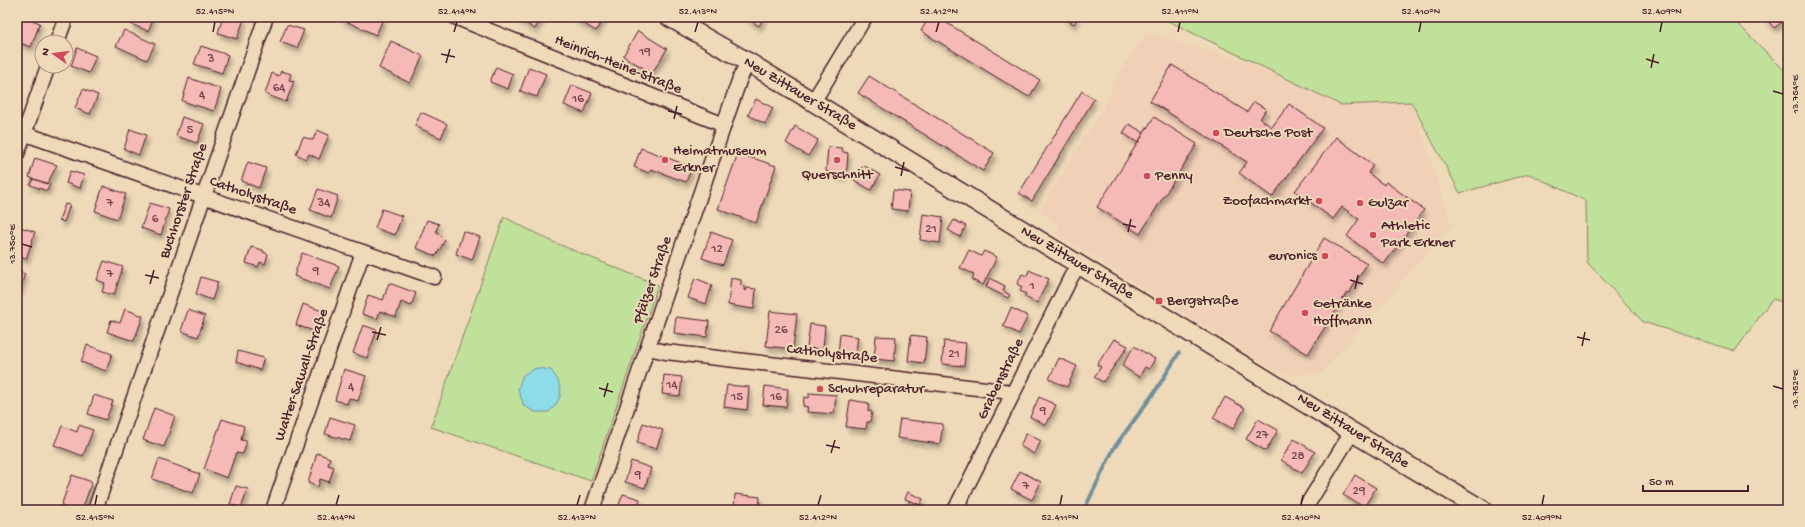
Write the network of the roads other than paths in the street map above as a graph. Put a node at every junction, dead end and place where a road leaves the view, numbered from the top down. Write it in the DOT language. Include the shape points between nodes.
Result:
graph roads {
  1 [pos="66,17"];
  2 [pos="266,17"];
  3 [pos="455,17"];
  4 [pos="669,17"];
  5 [pos="865,17"];
  6 [pos="60,34"];
  7 [pos="748,62"];
  8 [pos="45,74"];
  9 [pos="813,102"];
  10 [pos="724,125"];
  11 [pos="21,132"];
  12 [pos="17,154"];
  13 [pos="204,197"];
  14 [pos="363,252"];
  15 [pos="1079,264"];
  16 [pos="434,277"];
  17 [pos="648,348"];
  18 [pos="1012,396"];
  19 [pos="1352,432"];
  20 [pos="95,510"];
  21 [pos="273,510"];
  22 [pos="592,510"];
  23 [pos="956,510"];
  24 [pos="1304,510"];
  25 [pos="1483,510"];
  1 -- 6 [label="street"];
  2 -- 13 [label="street, Buchhorster Straße"];
  3 -- 10 [label="street, Heinrich-Heine-Straße"];
  4 -- 7 [label="main road, Neu Zittauer Straße"];
  5 -- 9 [label="street"];
  7 -- 9 [label="main road, Neu Zittauer Straße"];
  7 -- 10 [label="street, Pfälzer Straße"];
  8 -- 11 [label="street"];
  9 -- 15 [label="main road, Neu Zittauer Straße"];
  10 -- 17 [label="street, Pfälzer Straße"];
  11 -- 12 [label="street"];
  11 -- 13 [label="street, Catholystraße"];
  13 -- 14 [label="street, Catholystraße"];
  13 -- 20 [label="street, Buchhorster Straße"];
  14 -- 16 [label="street, Catholystraße"];
  14 -- 21 [label="street, Walter-Sawall-Straße"];
  15 -- 18 [label="street, Grabenstraße"];
  15 -- 19 [label="main road, Neu Zittauer Straße"];
  17 -- 18 [label="street, Catholystraße" via="1003,391"];
  17 -- 22 [label="street, Pfälzer Straße"];
  18 -- 23 [label="street, Grabenstraße"];
  19 -- 24 [label="street"];
  19 -- 25 [label="main road, Neu Zittauer Straße"];
}
